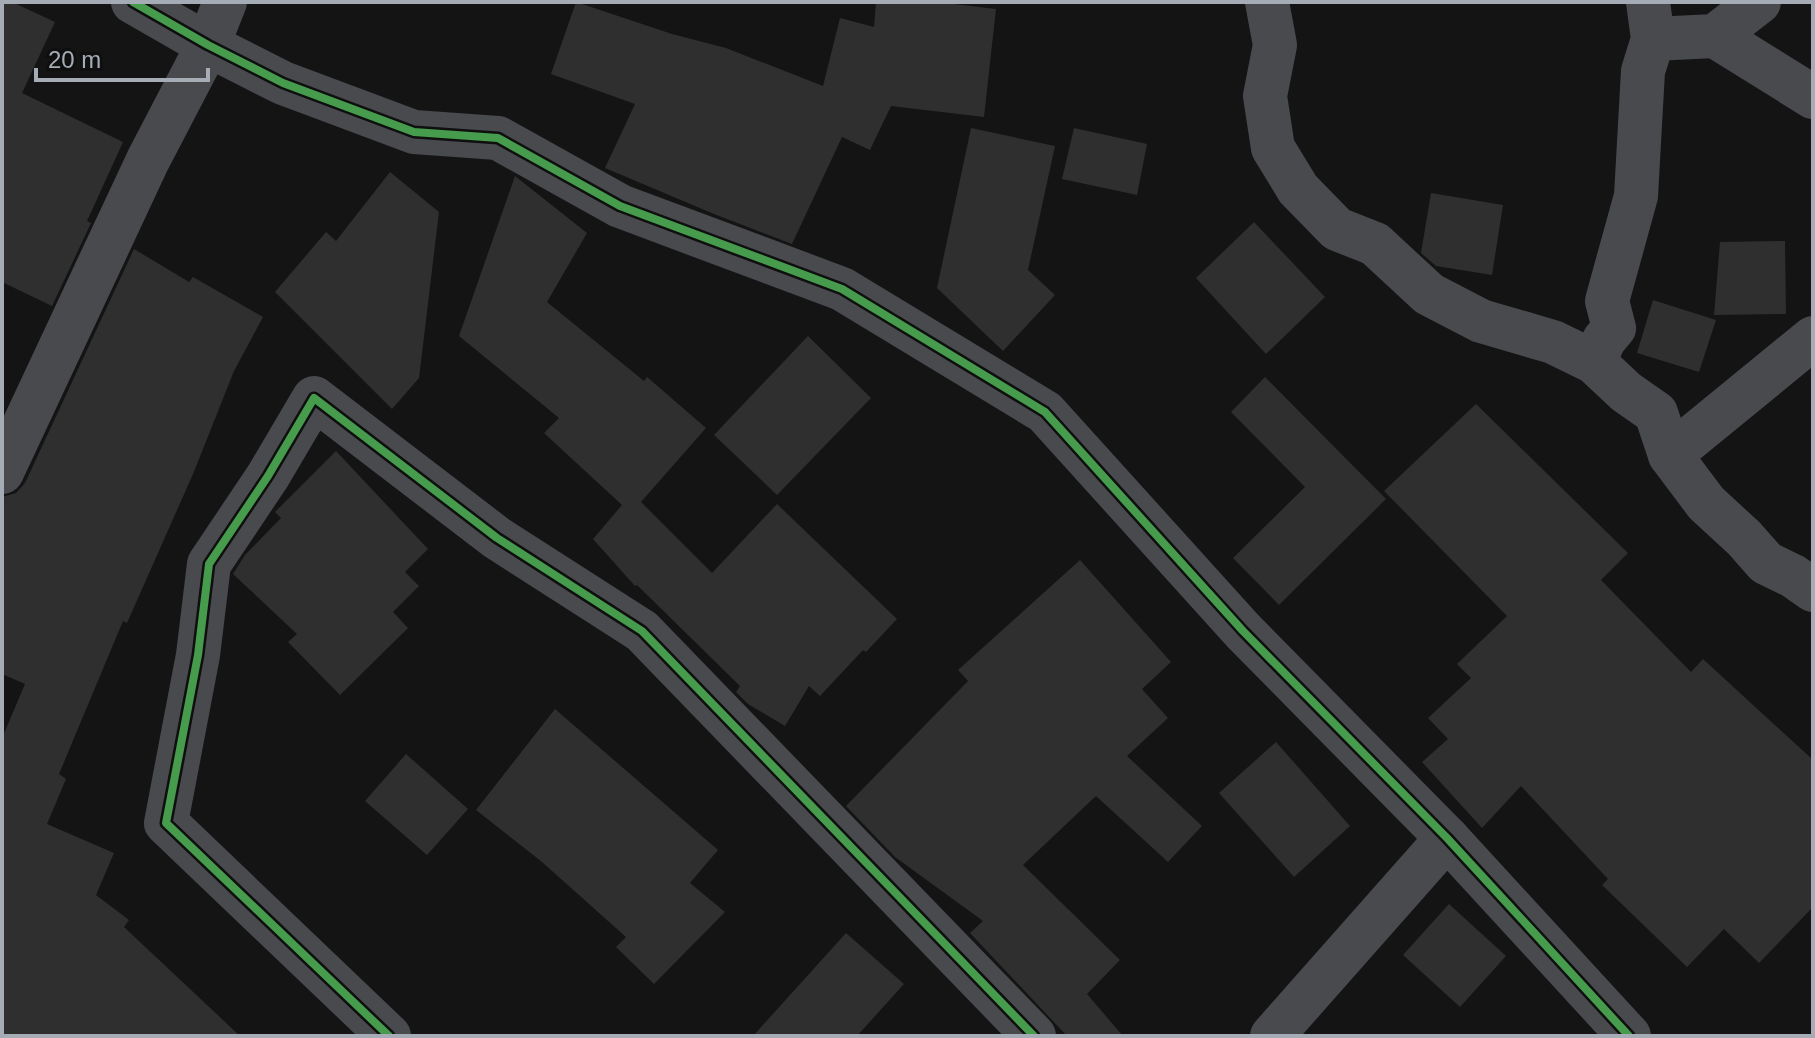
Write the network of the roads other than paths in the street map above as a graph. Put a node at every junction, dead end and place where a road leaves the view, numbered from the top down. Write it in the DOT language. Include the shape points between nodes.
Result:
graph roads {
  1 [pos="133,2"];
  2 [pos="225,2"];
  3 [pos="1267,2"];
  4 [pos="1759,2"];
  5 [pos="1651,21"];
  6 [pos="1715,36"];
  7 [pos="208,45"];
  8 [pos="1813,97"];
  9 [pos="1813,338"];
  10 [pos="1594,362"];
  11 [pos="1670,455"];
  12 [pos="2,472"];
  13 [pos="1813,590"];
  14 [pos="1447,838"];
  15 [pos="389,1036"];
  16 [pos="1034,1036"];
  17 [pos="1272,1036"];
  18 [pos="1629,1036"];
  1 -- 7 [label="street"];
  2 -- 7 [label="street"];
  3 -- 10 [label="street" via="1275,45 1265,96 1273,148 1298,189 1337,229 1375,244 1429,294 1481,321 1553,342"];
  4 -- 6 [label="street"];
  5 -- 6 [label="street"];
  5 -- 10 [label="street" via="1636,196 1607,301 1614,328"];
  6 -- 8 [label="street"];
  7 -- 12 [label="street" via="148,160"];
  7 -- 14 [label="street" via="283,83 414,132 498,138 620,206 842,289 1045,412 1243,631"];
  9 -- 11 [label="street"];
  10 -- 11 [label="street" via="1656,413"];
  11 -- 13 [label="street" via="1706,503 1766,563"];
  14 -- 17 [label="street"];
  14 -- 18 [label="street"];
  15 -- 16 [label="street" via="166,823 198,655 209,564 314,398 497,538 642,631"];
}
